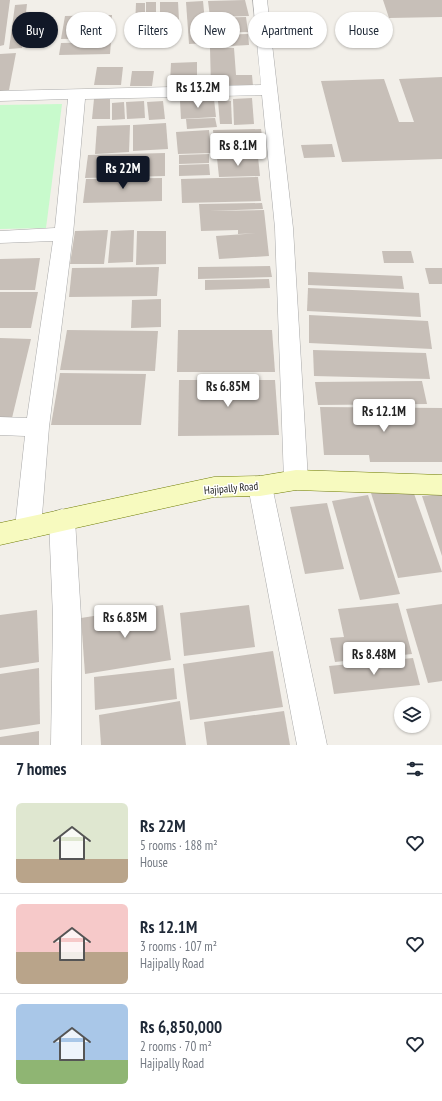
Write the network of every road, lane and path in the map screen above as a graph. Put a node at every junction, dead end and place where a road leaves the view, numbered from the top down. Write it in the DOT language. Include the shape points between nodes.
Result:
graph roads {
  1 [pos="260,0"];
  2 [pos="269,90"];
  3 [pos="77,94"];
  4 [pos="0,96"];
  5 [pos="64,234"];
  6 [pos="0,237"];
  7 [pos="0,426"];
  8 [pos="37,427"];
  9 [pos="296,480"];
  10 [pos="442,485"];
  11 [pos="260,486"];
  12 [pos="62,520"];
  13 [pos="28,528"];
  14 [pos="0,534"];
  15 [pos="66,745"];
  16 [pos="312,745"];
  1 -- 2 [label="street"];
  2 -- 3 [label="street"];
  2 -- 9 [label="street" via="284,228"];
  3 -- 4 [label="street"];
  3 -- 5 [label="street"];
  5 -- 6 [label="street"];
  5 -- 8 [label="street"];
  7 -- 8 [label="street"];
  8 -- 13 [label="street"];
  9 -- 10 [label="street, Hajipally Road"];
  9 -- 11 [label="street, Hajipally Road"];
  11 -- 12 [label="street, Hajipally Road" via="214,487"];
  11 -- 16 [label="street"];
  12 -- 13 [label="street, Hajipally Road"];
  12 -- 15 [label="street" via="67,617"];
  13 -- 14 [label="street, Hajipally Road"];
}
